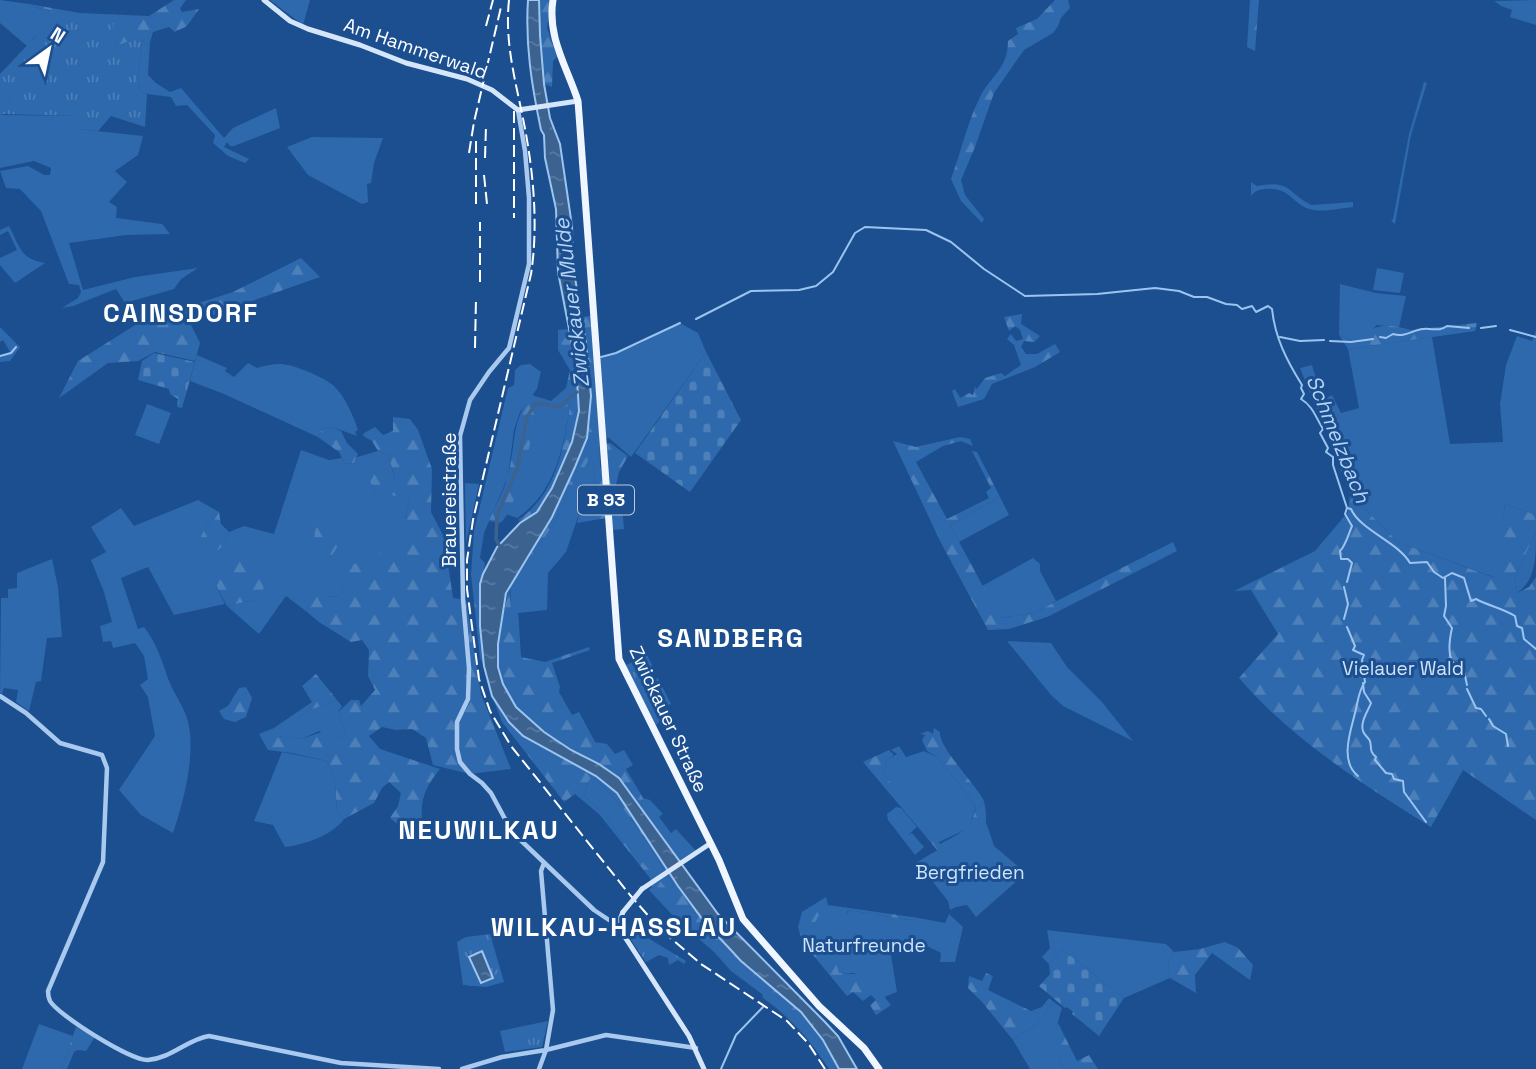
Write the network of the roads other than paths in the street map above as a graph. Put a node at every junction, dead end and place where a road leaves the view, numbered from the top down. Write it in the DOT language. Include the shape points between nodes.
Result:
graph roads {
  1 [pos="264,0"];
  2 [pos="553,0"];
  3 [pos="578,101"];
  4 [pos="518,110"];
  5 [pos="0,696"];
  6 [pos="711,843"];
  7 [pos="544,863"];
  8 [pos="620,922"];
  9 [pos="696,1048"];
  10 [pos="546,1050"];
  11 [pos="439,1069"];
  12 [pos="462,1069"];
  13 [pos="539,1069"];
  14 [pos="704,1069"];
  15 [pos="878,1069"];
  1 -- 4 [label="main road, Am Hammerwald" via="308,29 467,79 492,90"];
  2 -- 3 [label="main road, B 93" via="554,40"];
  3 -- 4 [label="main road"];
  3 -- 6 [label="main road, Zwickauer Straße / B 93" via="619,659"];
  4 -- 7 [label="street, Brauereistraße" via="529,198 529,264 509,348 470,400 460,436 469,668 468,699 456,736 460,762 491,793 512,832"];
  5 -- 11 [label="street" via="60,743 102,755 105,762 103,862 48,990 51,1004 125,1054 145,1060 209,1036 341,1063"];
  6 -- 8 [label="main road, bridge" via="642,889"];
  6 -- 15 [label="main road, B 93" via="743,919"];
  7 -- 8 [label="street" via="601,916"];
  7 -- 10 [label="street" via="541,874 554,1010"];
  8 -- 9 [label="main road" via="620,930"];
  9 -- 10 [label="street" via="614,1035"];
  9 -- 14 [label="main road"];
  10 -- 12 [label="street"];
  10 -- 13 [label="street"];
}
